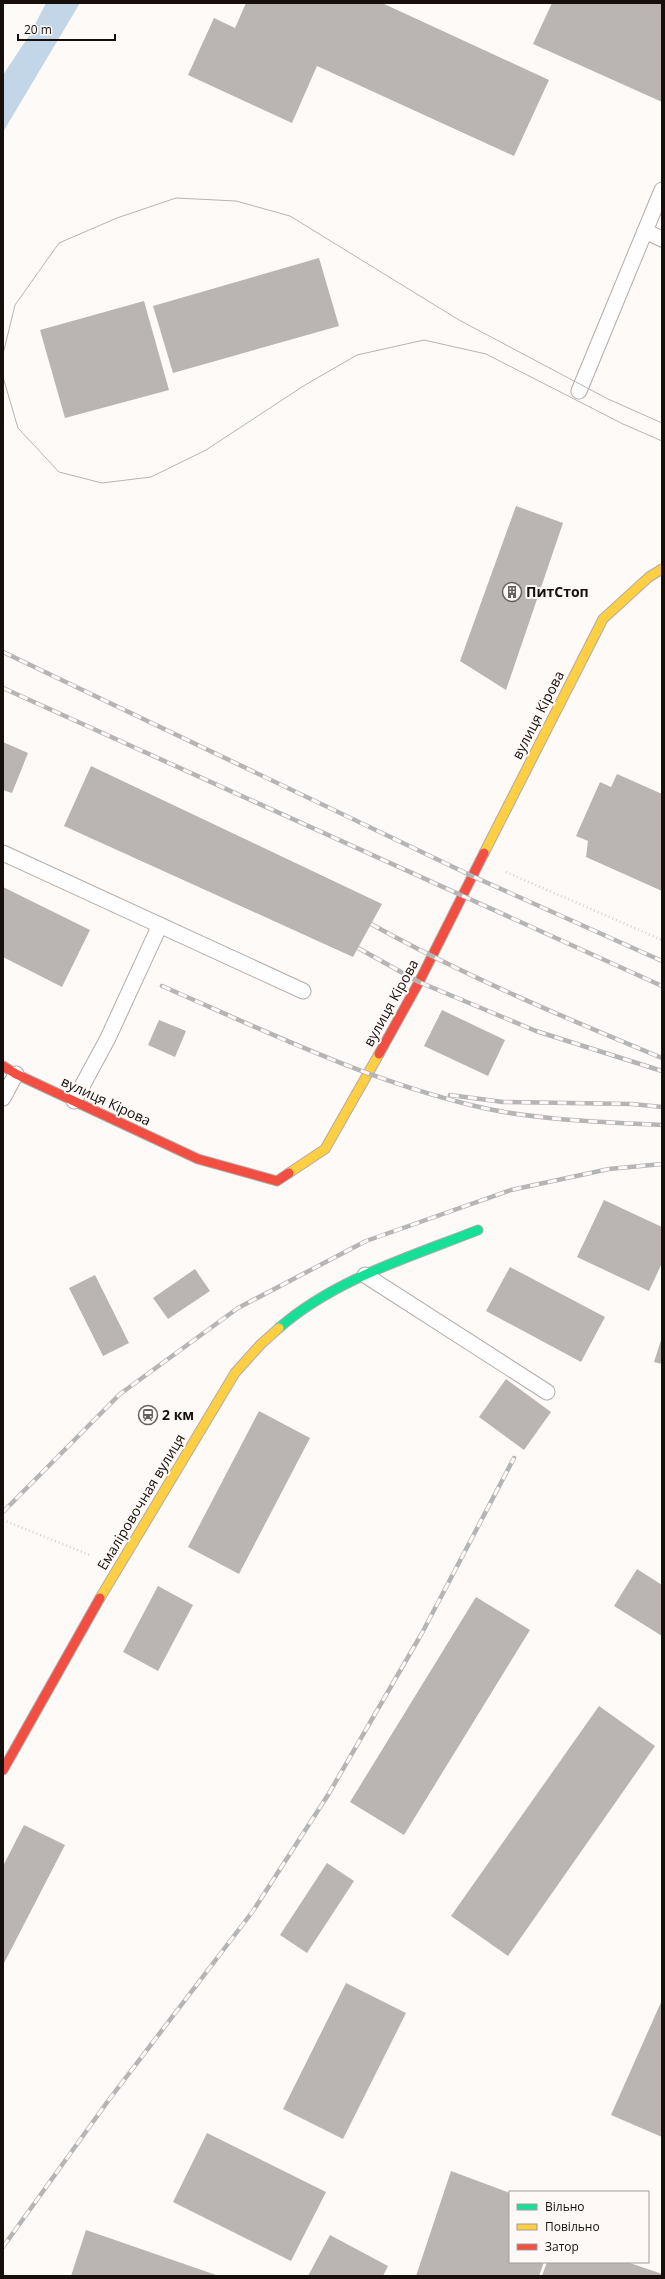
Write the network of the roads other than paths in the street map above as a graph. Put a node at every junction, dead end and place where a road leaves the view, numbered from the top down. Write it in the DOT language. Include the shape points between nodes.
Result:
graph roads {
  1 [pos="662,190"];
  2 [pos="645,231"];
  3 [pos="662,239"];
  4 [pos="579,391"];
  5 [pos="662,569"];
  6 [pos="3,853"];
  7 [pos="160,925"];
  8 [pos="303,991"];
  9 [pos="3,1066"];
  10 [pos="16,1074"];
  11 [pos="3,1098"];
  12 [pos="74,1102"];
  13 [pos="478,1230"];
  14 [pos="365,1275"];
  15 [pos="547,1392"];
  16 [pos="3,1770"];
  1 -- 2 [label="lane"];
  2 -- 3 [label="lane"];
  2 -- 4 [label="lane"];
  5 -- 12 [label="street, вулиця Кірова" via="649,577 603,619 419,982 325,1149 277,1181 198,1159"];
  6 -- 7 [label="lane"];
  7 -- 8 [label="lane"];
  7 -- 12 [label="lane" via="108,1038"];
  9 -- 10 [label="street, вулиця Кірова"];
  10 -- 11 [label="lane"];
  10 -- 12 [label="street, вулиця Кірова"];
  13 -- 14 [label="street, Емаліровочная вулиця"];
  14 -- 15 [label="lane"];
  14 -- 16 [label="street, Емаліровочная вулиця" via="300,1309 261,1344 235,1373 118,1566"];
}
